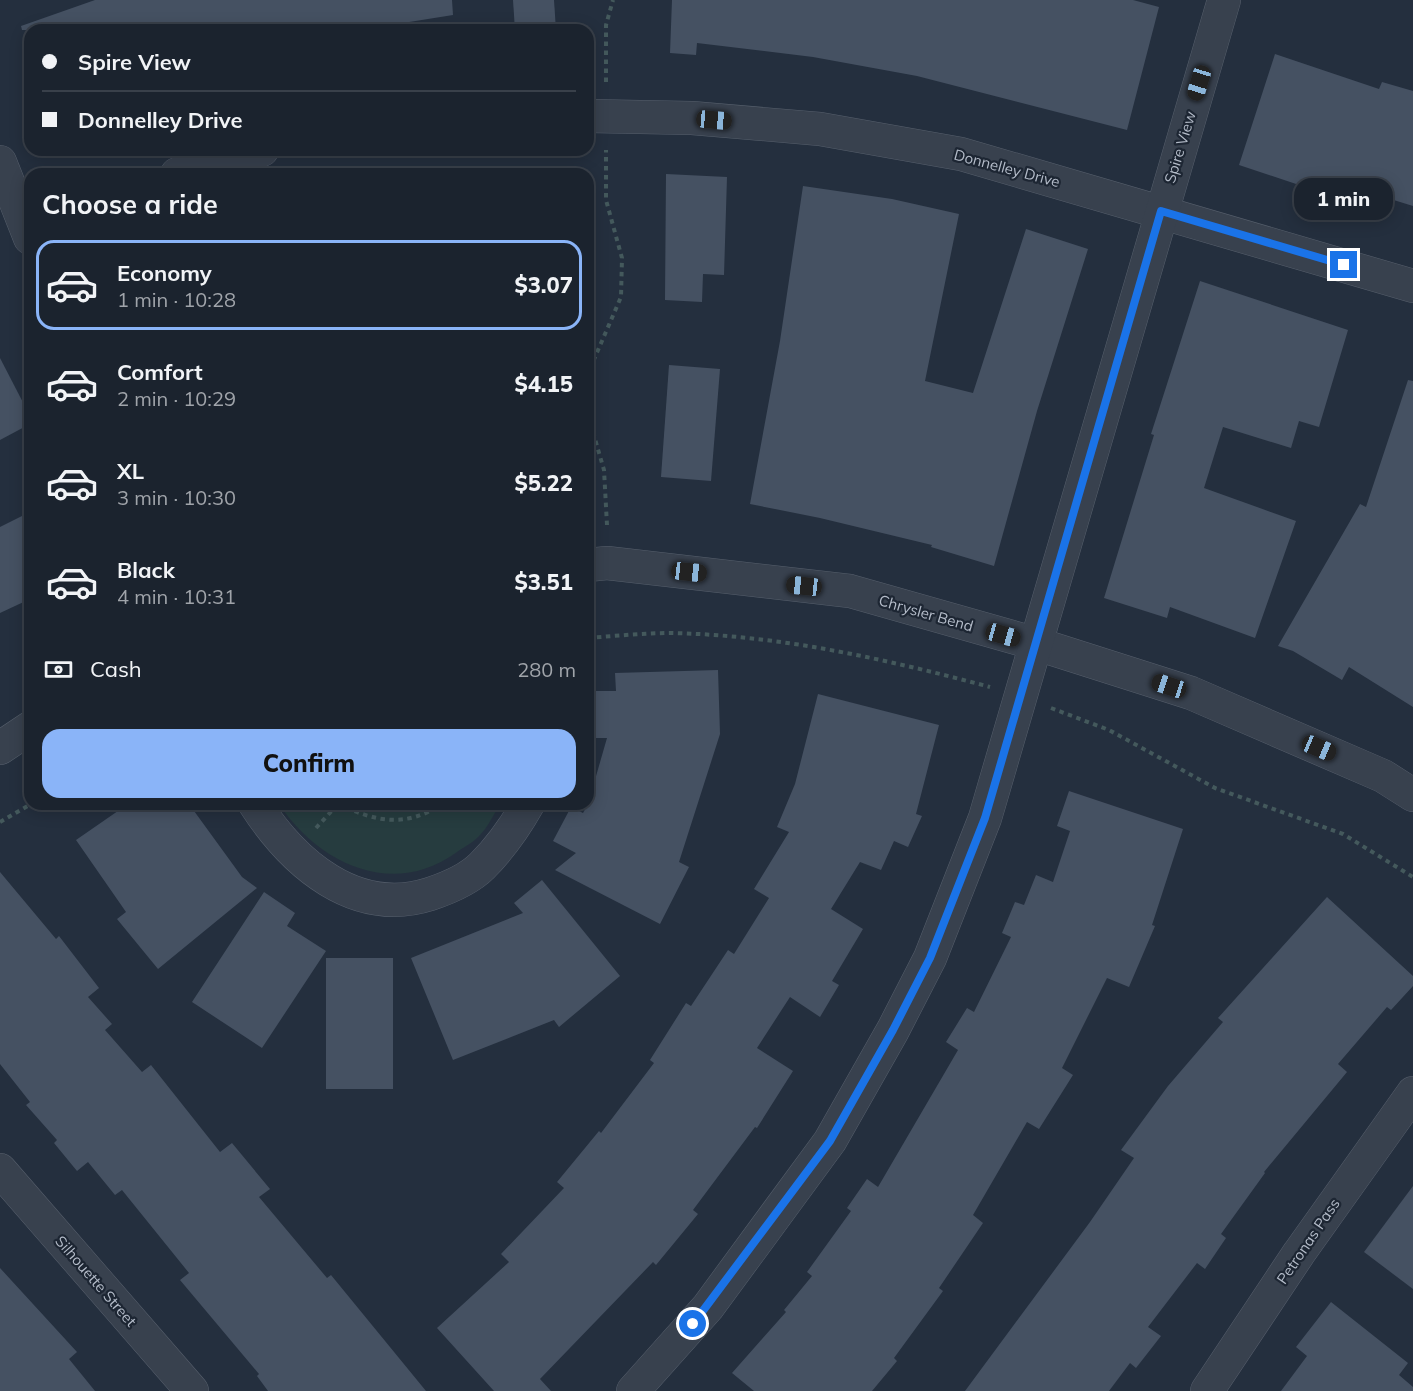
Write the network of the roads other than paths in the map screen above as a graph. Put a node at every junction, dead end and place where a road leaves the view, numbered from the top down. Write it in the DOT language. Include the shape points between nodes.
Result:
graph roads {
  1 [pos="1224,0"];
  2 [pos="594,116"];
  3 [pos="241,156"];
  4 [pos="0,162"];
  5 [pos="198,168"];
  6 [pos="1161,211"];
  7 [pos="21,230"];
  8 [pos="1413,286"];
  9 [pos="594,564"];
  10 [pos="1037,644"];
  11 [pos="24,732"];
  12 [pos="0,748"];
  13 [pos="1413,795"];
  14 [pos="259,810"];
  15 [pos="524,810"];
  16 [pos="1413,1092"];
  17 [pos="0,1170"];
  18 [pos="192,1391"];
  19 [pos="633,1391"];
  20 [pos="1207,1391"];
  1 -- 6 [label="street, Spire View"];
  2 -- 6 [label="street, Donnelley Drive" via="692,118 820,129 961,154"];
  3 -- 5 [label="street"];
  4 -- 7 [label="street"];
  6 -- 8 [label="street, Donnelley Drive"];
  6 -- 10 [label="street, Spire View"];
  9 -- 10 [label="street, Chrysler Bend" via="850,591"];
  10 -- 13 [label="street, Chrysler Bend" via="1191,693 1383,776"];
  10 -- 19 [label="street, Spire View" via="985,818 930,958 893,1030 830,1141 708,1307"];
  11 -- 12 [label="street"];
  14 -- 15 [label="street" via="275,836 316,873 343,891 382,900 414,899 447,888 480,868 507,839"];
  16 -- 20 [label="street, Petronas Pass"];
  17 -- 18 [label="street, Silhouette Street"];
}
